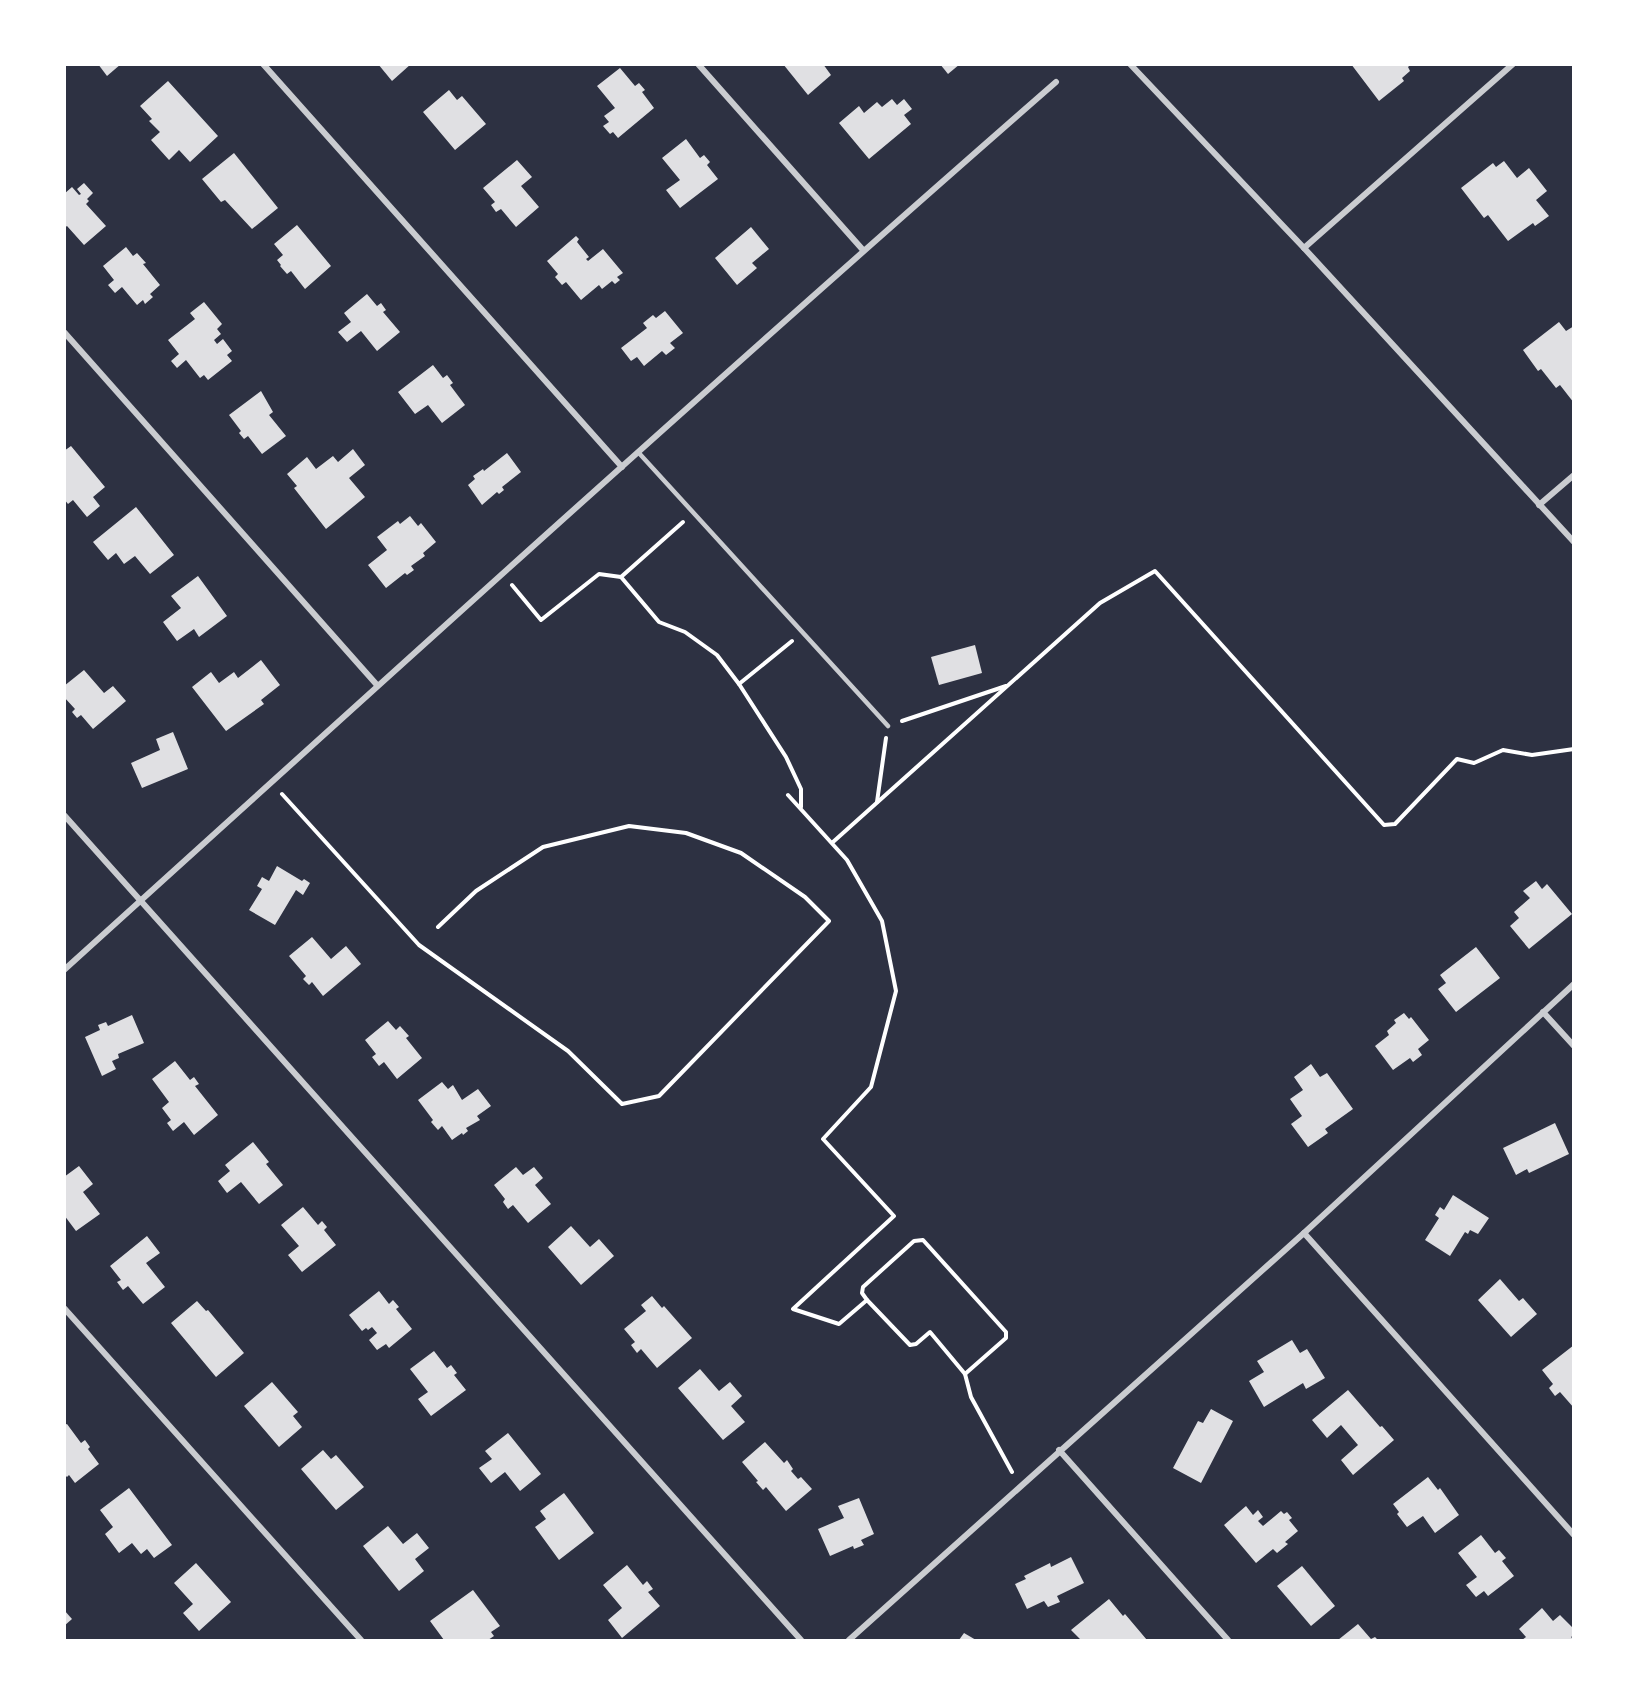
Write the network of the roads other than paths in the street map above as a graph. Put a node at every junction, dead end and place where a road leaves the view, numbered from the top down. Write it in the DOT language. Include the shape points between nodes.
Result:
graph roads {
  1 [pos="263,64"];
  2 [pos="698,64"];
  3 [pos="1130,64"];
  4 [pos="1512,64"];
  5 [pos="1056,82"];
  6 [pos="1304,248"];
  7 [pos="863,250"];
  8 [pos="64,332"];
  9 [pos="638,452"];
  10 [pos="621,467"];
  11 [pos="1574,475"];
  12 [pos="1539,504"];
  13 [pos="1574,542"];
  14 [pos="377,685"];
  15 [pos="888,726"];
  16 [pos="64,815"];
  17 [pos="141,901"];
  18 [pos="64,970"];
  19 [pos="1574,984"];
  20 [pos="1543,1012"];
  21 [pos="1574,1046"];
  22 [pos="1304,1233"];
  23 [pos="64,1308"];
  24 [pos="1059,1450"];
  25 [pos="1574,1535"];
  26 [pos="361,1641"];
  27 [pos="801,1641"];
  28 [pos="849,1641"];
  29 [pos="1228,1641"];
  1 -- 10 [label="street"];
  2 -- 7 [label="street"];
  3 -- 6 [label="street"];
  4 -- 6 [label="street"];
  5 -- 7 [label="street"];
  6 -- 12 [label="street"];
  7 -- 9 [label="street"];
  8 -- 14 [label="street"];
  9 -- 10 [label="street"];
  9 -- 15 [label="lane"];
  10 -- 14 [label="street"];
  11 -- 12 [label="street"];
  12 -- 13 [label="street"];
  14 -- 17 [label="street"];
  16 -- 17 [label="street"];
  17 -- 18 [label="street"];
  17 -- 27 [label="street"];
  19 -- 20 [label="street"];
  20 -- 21 [label="street"];
  20 -- 22 [label="street"];
  22 -- 24 [label="street"];
  22 -- 25 [label="street"];
  23 -- 26 [label="street"];
  24 -- 28 [label="street"];
  24 -- 29 [label="street"];
}
